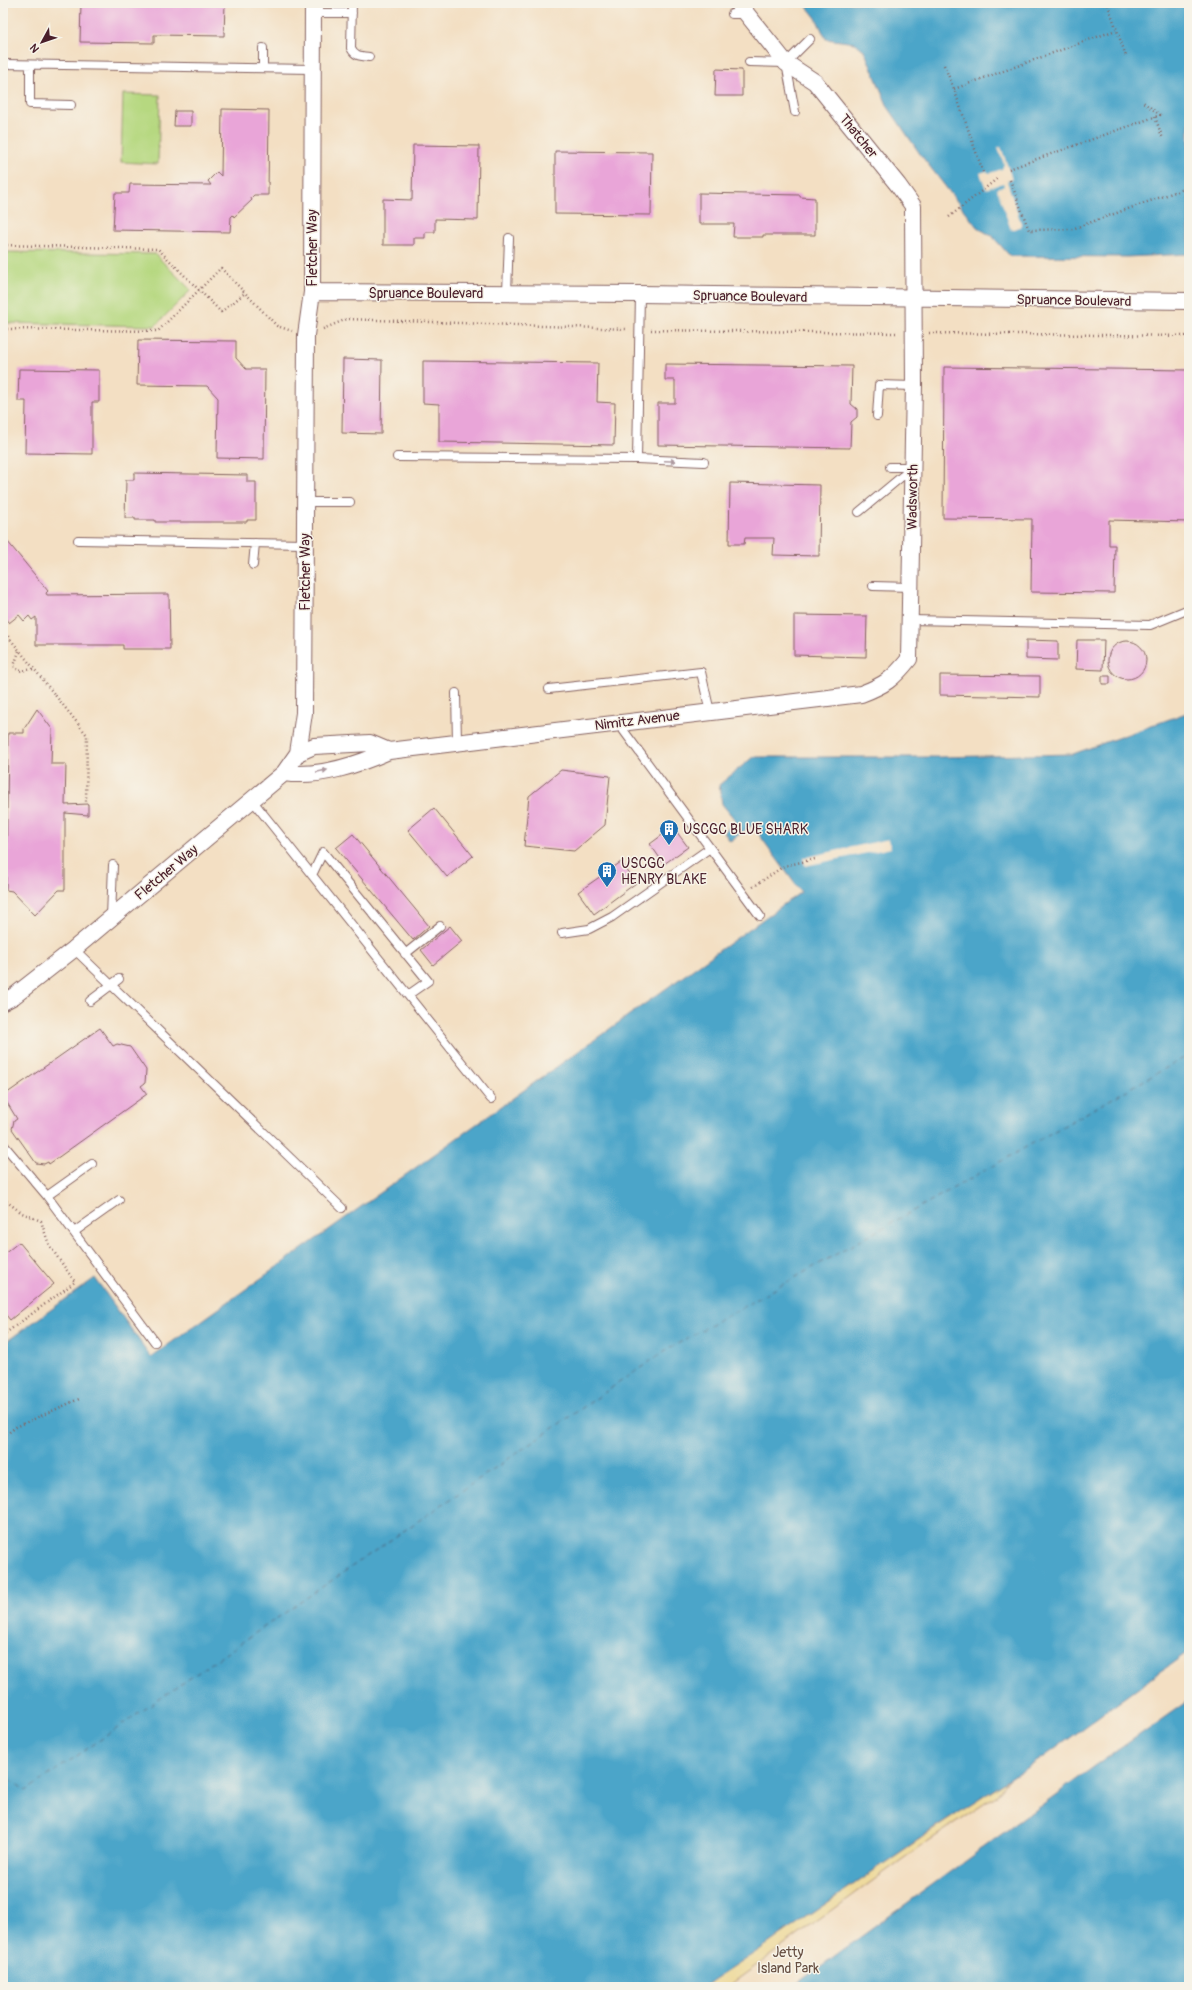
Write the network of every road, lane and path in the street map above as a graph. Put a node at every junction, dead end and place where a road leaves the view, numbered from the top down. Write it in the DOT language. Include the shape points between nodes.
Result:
graph roads {
  1 [pos="352,3"];
  2 [pos="1108,5"];
  3 [pos="313,8"];
  4 [pos="739,10"];
  5 [pos="352,13"];
  6 [pos="1116,30"];
  7 [pos="810,39"];
  8 [pos="262,48"];
  9 [pos="1126,56"];
  10 [pos="369,57"];
  11 [pos="749,62"];
  12 [pos="786,63"];
  13 [pos="3,64"];
  14 [pos="30,65"];
  15 [pos="944,65"];
  16 [pos="263,67"];
  17 [pos="312,69"];
  18 [pos="954,89"];
  19 [pos="1143,102"];
  20 [pos="71,105"];
  21 [pos="795,112"];
  22 [pos="1155,117"];
  23 [pos="1163,138"];
  24 [pos="1009,169"];
  25 [pos="983,172"];
  26 [pos="998,178"];
  27 [pos="1010,180"];
  28 [pos="1189,187"];
  29 [pos="949,217"];
  30 [pos="509,238"];
  31 [pos="3,245"];
  32 [pos="199,290"];
  33 [pos="312,292"];
  34 [pos="245,293"];
  35 [pos="507,293"];
  36 [pos="640,294"];
  37 [pos="914,299"];
  38 [pos="1189,301"];
  39 [pos="3,329"];
  40 [pos="640,330"];
  41 [pos="914,333"];
  42 [pos="306,335"];
  43 [pos="1189,336"];
  44 [pos="914,386"];
  45 [pos="877,416"];
  46 [pos="397,457"];
  47 [pos="637,459"];
  48 [pos="704,462"];
  49 [pos="890,467"];
  50 [pos="913,467"];
  51 [pos="305,502"];
  52 [pos="350,502"];
  53 [pos="859,512"];
  54 [pos="78,540"];
  55 [pos="255,543"];
  56 [pos="305,544"];
  57 [pos="254,565"];
  58 [pos="873,586"];
  59 [pos="911,587"];
  60 [pos="1189,609"];
  61 [pos="910,620"];
  62 [pos="3,630"];
  63 [pos="19,650"];
  64 [pos="34,669"];
  65 [pos="883,686"];
  66 [pos="548,689"];
  67 [pos="456,694"];
  68 [pos="710,712"];
  69 [pos="617,723"];
  70 [pos="457,742"];
  71 [pos="389,751"];
  72 [pos="298,753"];
  73 [pos="284,773"];
  74 [pos="252,800"];
  75 [pos="86,804"];
  76 [pos="710,848"];
  77 [pos="815,859"];
  78 [pos="113,865"];
  79 [pos="312,875"];
  80 [pos="744,894"];
  81 [pos="760,916"];
  82 [pos="111,918"];
  83 [pos="440,926"];
  84 [pos="562,933"];
  85 [pos="74,949"];
  86 [pos="405,954"];
  87 [pos="119,978"];
  88 [pos="112,985"];
  89 [pos="408,995"];
  90 [pos="90,1001"];
  91 [pos="3,1002"];
  92 [pos="491,1099"];
  93 [pos="3,1144"];
  94 [pos="92,1164"];
  95 [pos="47,1196"];
  96 [pos="3,1199"];
  97 [pos="119,1200"];
  98 [pos="342,1208"];
  99 [pos="74,1232"];
  100 [pos="3,1335"];
  101 [pos="154,1342"];
  102 [pos="79,1399"];
  103 [pos="3,1437"];
  1 -- 5 [label="lane"];
  2 -- 6 [label="path"];
  3 -- 5 [label="lane"];
  3 -- 17 [label="street, Fletcher Way"];
  4 -- 12 [label="street, Thatcher"];
  5 -- 10 [label="lane" via="351,48 359,56"];
  6 -- 9 [label="path"];
  6 -- 18 [label="path"];
  7 -- 12 [label="lane"];
  8 -- 16 [label="lane"];
  11 -- 12 [label="lane"];
  12 -- 21 [label="lane"];
  12 -- 37 [label="street, Thatcher" via="814,82 898,184 913,206"];
  13 -- 14 [label="lane"];
  14 -- 16 [label="lane"];
  14 -- 20 [label="lane" via="30,104"];
  15 -- 18 [label="path"];
  16 -- 17 [label="lane"];
  17 -- 33 [label="street, Fletcher Way"];
  18 -- 25 [label="path"];
  19 -- 22 [label="path" via="1160,115"];
  22 -- 23 [label="path"];
  22 -- 24 [label="path"];
  26 -- 29 [label="path"];
  27 -- 28 [label="path" via="1029,230 1072,229"];
  30 -- 35 [label="lane"];
  31 -- 32 [label="path" via="158,249"];
  32 -- 34 [label="path" via="221,312"];
  32 -- 34 [label="path" via="221,268"];
  32 -- 39 [label="path" via="158,331"];
  33 -- 35 [label="street, Spruance Boulevard"];
  33 -- 42 [label="street, Fletcher Way"];
  34 -- 42 [label="path" via="277,326"];
  35 -- 36 [label="street, Spruance Boulevard"];
  36 -- 37 [label="street, Spruance Boulevard"];
  36 -- 40 [label="lane"];
  37 -- 38 [label="street, Spruance Boulevard"];
  37 -- 41 [label="street, Wadsworth"];
  40 -- 41 [label="path"];
  40 -- 42 [label="path" via="348,319"];
  40 -- 47 [label="lane"];
  41 -- 43 [label="path"];
  41 -- 44 [label="street, Wadsworth"];
  42 -- 51 [label="street, Fletcher Way"];
  44 -- 45 [label="lane" via="879,385"];
  44 -- 50 [label="street, Wadsworth"];
  46 -- 47 [label="lane"];
  47 -- 48 [label="lane, one-way"];
  49 -- 50 [label="lane"];
  50 -- 53 [label="lane"];
  50 -- 59 [label="street, Wadsworth"];
  51 -- 52 [label="lane"];
  51 -- 56 [label="street, Fletcher Way"];
  54 -- 55 [label="lane"];
  55 -- 56 [label="lane"];
  55 -- 57 [label="lane"];
  56 -- 72 [label="street, Fletcher Way" via="304,713"];
  58 -- 59 [label="lane"];
  59 -- 61 [label="street, Wadsworth"];
  60 -- 61 [label="lane" via="1150,625"];
  61 -- 65 [label="street, Wadsworth" via="909,659"];
  62 -- 63 [label="path"];
  63 -- 64 [label="path"];
  63 -- 64 [label="path" via="14,666 19,671"];
  64 -- 75 [label="path" via="87,734"];
  65 -- 68 [label="street, Nimitz Avenue" via="861,694"];
  66 -- 68 [label="lane" via="701,672"];
  67 -- 70 [label="lane"];
  68 -- 69 [label="street, Nimitz Avenue"];
  69 -- 70 [label="street, Nimitz Avenue"];
  69 -- 76 [label="lane"];
  70 -- 71 [label="street, Nimitz Avenue"];
  71 -- 72 [label="street" via="370,742 314,746"];
  73 -- 71 [label="street, Nimitz Avenue, one-way" via="300,775 357,764"];
  72 -- 73 [label="street, Fletcher Way"];
  73 -- 74 [label="street, Fletcher Way"];
  74 -- 79 [label="lane"];
  74 -- 82 [label="street, Fletcher Way"];
  76 -- 80 [label="lane"];
  76 -- 84 [label="lane" via="612,917 588,929"];
  77 -- 80 [label="path" via="784,866"];
  78 -- 82 [label="lane"];
  79 -- 86 [label="lane" via="323,852"];
  79 -- 89 [label="lane"];
  80 -- 81 [label="lane"];
  82 -- 85 [label="street, Fletcher Way"];
  83 -- 86 [label="lane"];
  85 -- 88 [label="lane"];
  85 -- 91 [label="street, Fletcher Way"];
  86 -- 89 [label="lane" via="428,981"];
  87 -- 88 [label="lane"];
  88 -- 90 [label="lane"];
  88 -- 98 [label="lane"];
  89 -- 92 [label="lane"];
  93 -- 95 [label="lane"];
  94 -- 95 [label="lane"];
  95 -- 99 [label="lane"];
  96 -- 100 [label="path" via="22,1213 41,1221 49,1245 75,1282"];
  97 -- 99 [label="lane"];
  99 -- 101 [label="lane"];
  102 -- 103 [label="path" via="16,1427"];
}
